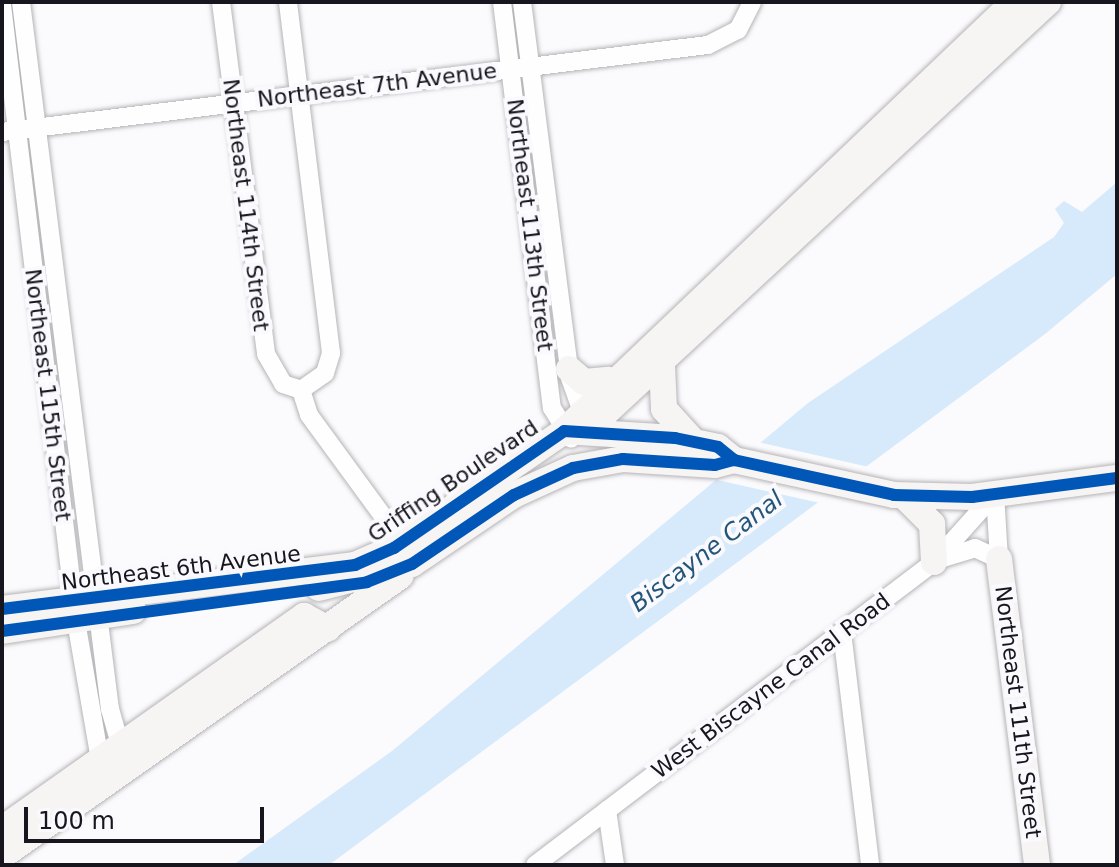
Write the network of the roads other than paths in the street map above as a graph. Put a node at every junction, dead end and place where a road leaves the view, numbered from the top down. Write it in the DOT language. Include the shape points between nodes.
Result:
graph roads {
  1 [pos="21,2"];
  2 [pos="221,2"];
  3 [pos="288,2"];
  4 [pos="502,2"];
  5 [pos="522,2"];
  6 [pos="752,2"];
  7 [pos="1048,2"];
  8 [pos="2,5"];
  9 [pos="1017,11"];
  10 [pos="530,65"];
  11 [pos="510,68"];
  12 [pos="300,95"];
  13 [pos="232,103"];
  14 [pos="37,128"];
  15 [pos="9,131"];
  16 [pos="827,196"];
  17 [pos="662,366"];
  18 [pos="569,369"];
  19 [pos="609,380"];
  20 [pos="301,390"];
  21 [pos="577,429"];
  22 [pos="693,441"];
  23 [pos="619,459"];
  24 [pos="734,460"];
  25 [pos="559,473"];
  26 [pos="1117,478"];
  27 [pos="995,494"];
  28 [pos="904,496"];
  29 [pos="405,554"];
  30 [pos="999,559"];
  31 [pos="364,562"];
  32 [pos="934,562"];
  33 [pos="2,609"];
  34 [pos="86,610"];
  35 [pos="2,631"];
  36 [pos="842,632"];
  37 [pos="113,764"];
  38 [pos="607,810"];
  39 [pos="2,829"];
  40 [pos="2,856"];
  41 [pos="535,865"];
  42 [pos="615,865"];
  43 [pos="870,865"];
  44 [pos="1037,865"];
  1 -- 14 [label="street, Northeast 115th Street"];
  2 -- 13 [label="street, Northeast 114th Street"];
  3 -- 12 [label="street"];
  4 -- 11 [label="street, Northeast 113th Street"];
  5 -- 10 [label="street, Northeast 113th Street"];
  6 -- 10 [label="street, Northeast 7th Avenue" via="745,21 708,45"];
  7 -- 9 [label="main road, Griffing Boulevard"];
  8 -- 15 [label="street, Northeast 115th Street"];
  9 -- 16 [label="main road, Griffing Boulevard"];
  10 -- 11 [label="street, Northeast 7th Avenue"];
  10 -- 18 [label="street, Northeast 113th Street"];
  11 -- 12 [label="street, Northeast 7th Avenue"];
  11 -- 21 [label="street, Northeast 113th Street" via="552,408"];
  12 -- 13 [label="street, Northeast 7th Avenue"];
  12 -- 20 [label="street" via="331,353 325,373"];
  13 -- 14 [label="street, Northeast 7th Avenue"];
  13 -- 20 [label="street, Northeast 114th Street" via="266,354 283,384"];
  14 -- 15 [label="street, Northeast 7th Avenue"];
  14 -- 34 [label="street, Northeast 115th Street"];
  15 -- 34 [label="street, Northeast 115th Street"];
  16 -- 17 [label="main road, Griffing Boulevard"];
  16 -- 19 [label="main road, Griffing Boulevard"];
  17 -- 21 [label="main road, Griffing Boulevard"];
  17 -- 22 [label="main road" via="664,409"];
  18 -- 19 [label="main road" via="584,382"];
  18 -- 21 [label="street, Northeast 113th Street"];
  19 -- 21 [label="main road, Griffing Boulevard"];
  20 -- 29 [label="street, Northeast 114th Street" via="309,415"];
  21 -- 22 [label="main road, Northeast 6th Avenue"];
  21 -- 23 [label="main road"];
  21 -- 25 [label="main road, Griffing Boulevard"];
  21 -- 29 [label="main road, Griffing Boulevard"];
  22 -- 24 [label="main road, Northeast 6th Avenue"];
  23 -- 24 [label="main road, Northeast 6th Avenue"];
  23 -- 25 [label="main road, Northeast 6th Avenue"];
  24 -- 28 [label="main road, Northeast 6th Avenue"];
  25 -- 29 [label="main road, Northeast 6th Avenue"];
  26 -- 27 [label="main road, Northeast 6th Avenue"];
  27 -- 28 [label="main road, Northeast 6th Avenue"];
  27 -- 30 [label="street"];
  27 -- 32 [label="street, West Biscayne Canal Road"];
  28 -- 32 [label="main road" via="932,524"];
  29 -- 31 [label="main road, Griffing Boulevard"];
  29 -- 34 [label="main road, Northeast 6th Avenue" via="358,584"];
  29 -- 37 [label="main road, Griffing Boulevard" via="328,629"];
  30 -- 32 [label="street" via="975,548"];
  30 -- 44 [label="main road, Northeast 111th Street"];
  31 -- 34 [label="main road, Northeast 6th Avenue"];
  32 -- 36 [label="street, West Biscayne Canal Road"];
  33 -- 34 [label="main road, Northeast 6th Avenue"];
  34 -- 35 [label="main road, Northeast 6th Avenue"];
  34 -- 37 [label="street, Northeast 115th Street"];
  34 -- 37 [label="street, Northeast 115th Street"];
  36 -- 38 [label="street, West Biscayne Canal Road"];
  36 -- 43 [label="street"];
  37 -- 39 [label="main road, Griffing Boulevard"];
  37 -- 40 [label="main road, Griffing Boulevard"];
  38 -- 41 [label="street, West Biscayne Canal Road"];
  38 -- 42 [label="street"];
}
